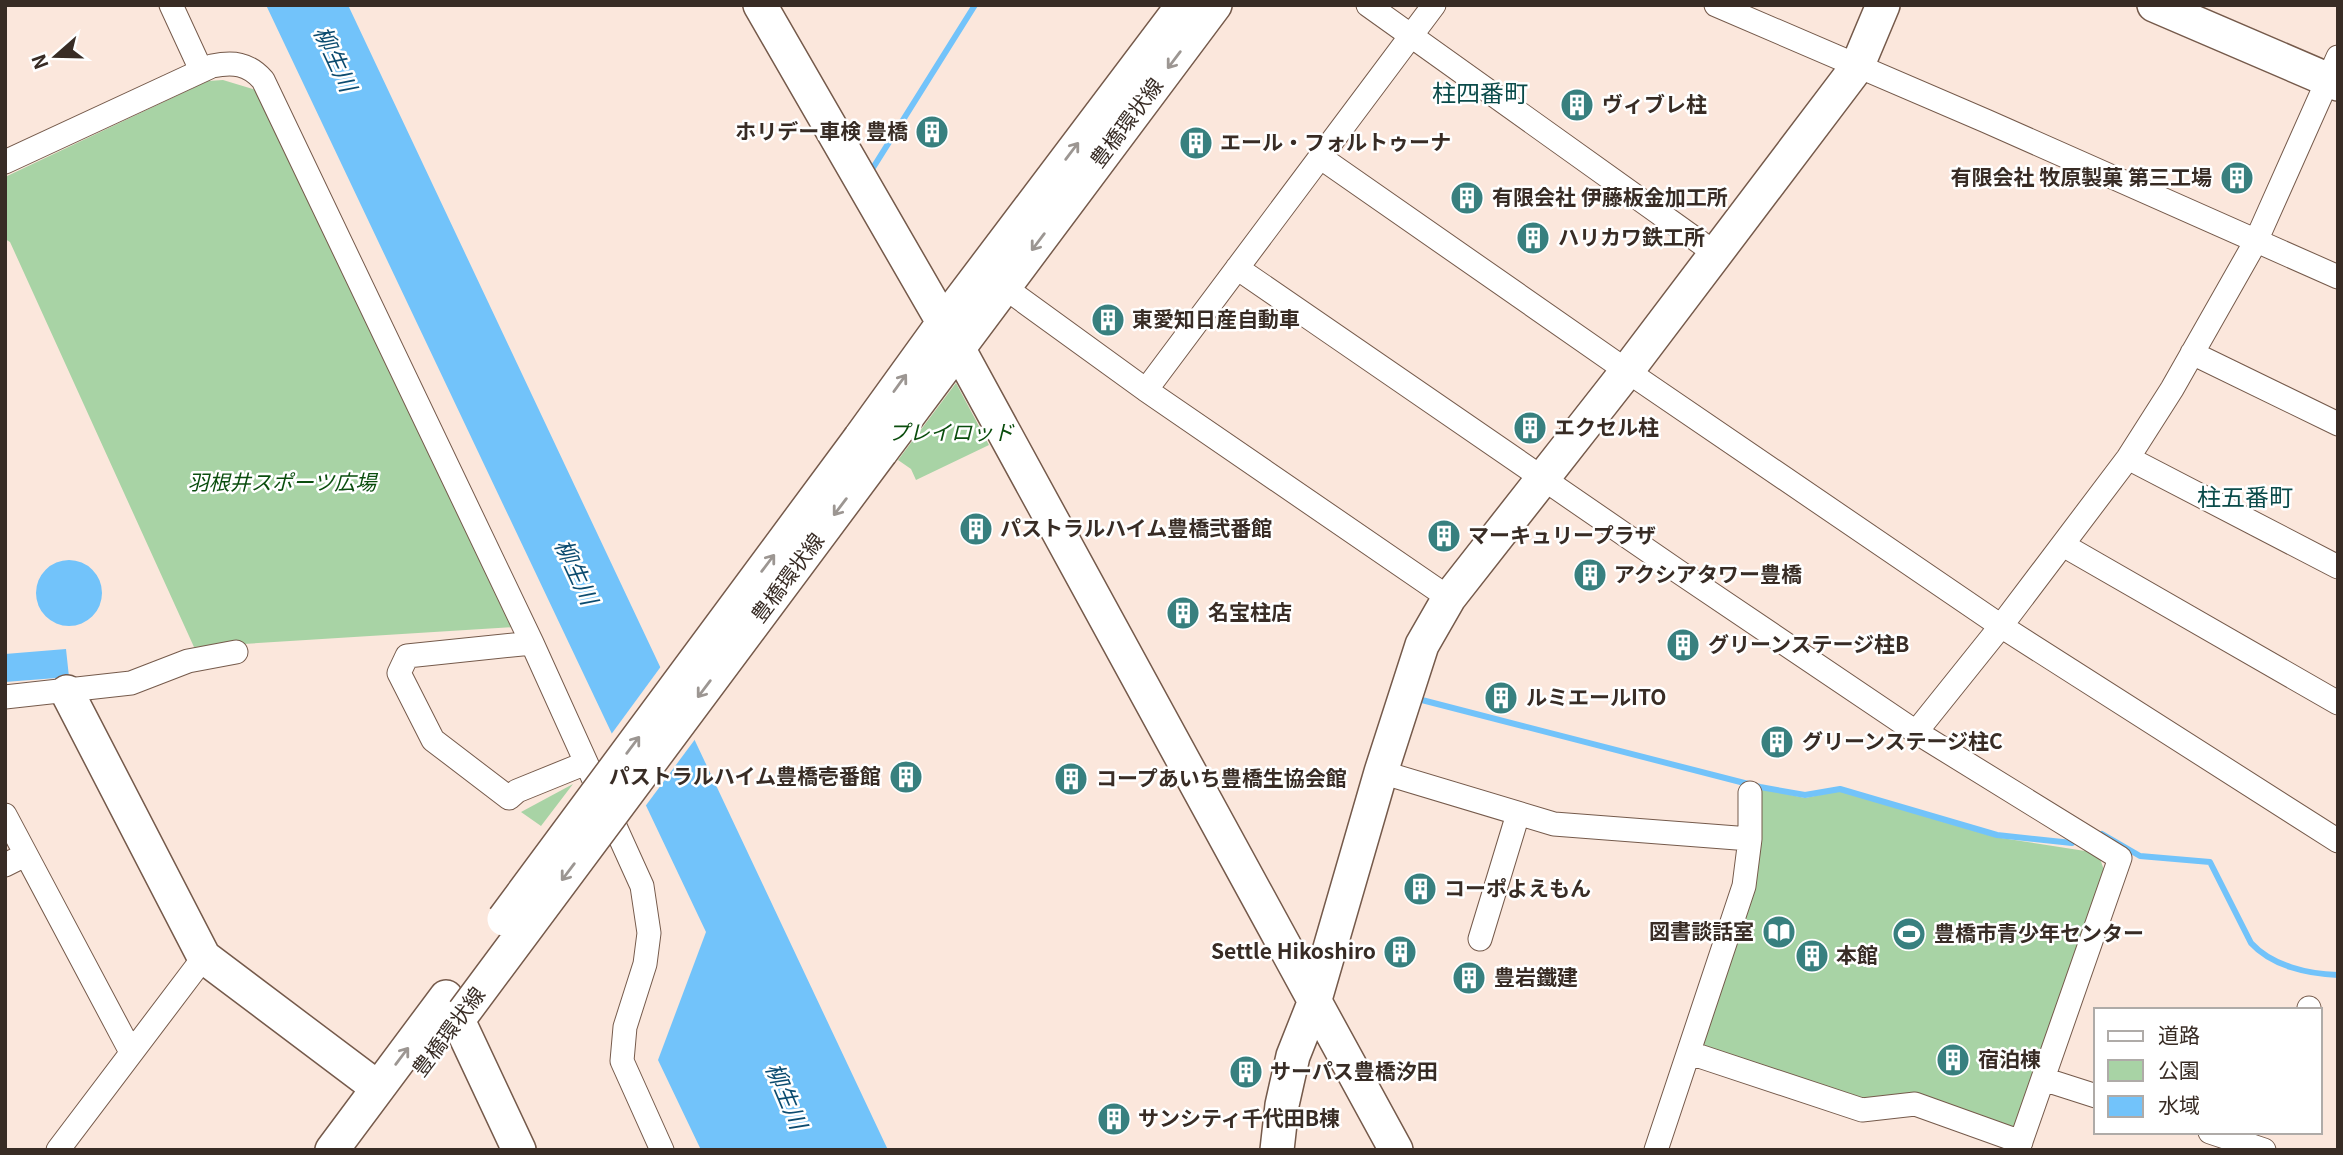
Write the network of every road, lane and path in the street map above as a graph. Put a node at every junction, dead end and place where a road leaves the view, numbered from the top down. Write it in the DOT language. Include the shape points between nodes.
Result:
graph roads {
  1 [pos="171,5"];
  2 [pos="1183,5"];
  3 [pos="1215,5"];
  4 [pos="1368,5"];
  5 [pos="1434,5"];
  6 [pos="1716,5"];
  7 [pos="1883,5"];
  8 [pos="2154,5"];
  9 [pos="760,6"];
  10 [pos="1412,36"];
  11 [pos="1857,67"];
  12 [pos="201,70"];
  13 [pos="2334,74"];
  14 [pos="1321,157"];
  15 [pos="5,162"];
  16 [pos="2256,241"];
  17 [pos="1715,253"];
  18 [pos="1237,268"];
  19 [pos="2338,276"];
  20 [pos="1004,287"];
  21 [pos="951,336"];
  22 [pos="2192,353"];
  23 [pos="1627,372"];
  24 [pos="1146,390"];
  25 [pos="2338,424"];
  26 [pos="2128,458"];
  27 [pos="1545,478"];
  28 [pos="2063,545"];
  29 [pos="2338,567"];
  30 [pos="1449,598"];
  31 [pos="2001,626"];
  32 [pos="532,643"];
  33 [pos="236,652"];
  34 [pos="67,692"];
  35 [pos="5,697"];
  36 [pos="2338,704"];
  37 [pos="1916,732"];
  38 [pos="586,763"];
  39 [pos="1381,772"];
  40 [pos="1750,793"];
  41 [pos="1518,814"];
  42 [pos="5,815"];
  43 [pos="1750,839"];
  44 [pos="2338,841"];
  45 [pos="15,860"];
  46 [pos="1480,939"];
  47 [pos="204,957"];
  48 [pos="1314,1003"];
  49 [pos="456,1009"];
  50 [pos="131,1052"];
  51 [pos="1689,1053"];
  52 [pos="2043,1079"];
  53 [pos="378,1088"];
  54 [pos="2094,1095"];
  55 [pos="2219,1134"];
  56 [pos="2264,1144"];
  57 [pos="2020,1146"];
  58 [pos="58,1150"];
  59 [pos="332,1150"];
  60 [pos="360,1150"];
  61 [pos="519,1150"];
  62 [pos="662,1150"];
  63 [pos="1277,1150"];
  64 [pos="1396,1150"];
  65 [pos="1656,1150"];
  1 -- 12 [label="street"];
  21 -- 2 [label="street, 豊橋環状線, one-way"];
  3 -- 20 [label="street, 豊橋環状線, one-way"];
  4 -- 10 [label="street"];
  5 -- 10 [label="street"];
  6 -- 11 [label="street"];
  7 -- 11 [label="street"];
  8 -- 13 [label="street"];
  9 -- 21 [label="street"];
  10 -- 14 [label="street"];
  10 -- 17 [label="street"];
  11 -- 16 [label="street"];
  11 -- 17 [label="street"];
  12 -- 15 [label="street"];
  12 -- 32 [label="street" via="232,62 255,71 263,80"];
  13 -- 16 [label="street"];
  14 -- 18 [label="street"];
  14 -- 23 [label="street"];
  16 -- 19 [label="street"];
  16 -- 22 [label="street"];
  17 -- 23 [label="street"];
  18 -- 24 [label="street"];
  18 -- 27 [label="street"];
  20 -- 21 [label="street, 豊橋環状線"];
  20 -- 24 [label="street"];
  21 -- 48 [label="street"];
  21 -- 49 [label="street, 豊橋環状線, bridge"];
  22 -- 25 [label="street"];
  22 -- 26 [label="street"];
  23 -- 27 [label="street"];
  23 -- 31 [label="street"];
  24 -- 30 [label="street"];
  26 -- 28 [label="street"];
  26 -- 29 [label="street"];
  27 -- 30 [label="street"];
  27 -- 37 [label="street"];
  28 -- 31 [label="street"];
  28 -- 36 [label="street"];
  30 -- 39 [label="street" via="1422,645"];
  31 -- 37 [label="street"];
  31 -- 44 [label="street"];
  32 -- 38 [label="street"];
  32 -- 38 [label="street" via="407,656 399,673 433,740 509,798"];
  33 -- 34 [label="street" via="188,661 131,683"];
  34 -- 35 [label="street"];
  34 -- 47 [label="street"];
  37 -- 52 [label="street" via="2120,858"];
  38 -- 62 [label="street" via="642,886 647,908 645,964 625,1027 622,1061"];
  39 -- 41 [label="street"];
  39 -- 48 [label="street"];
  40 -- 43 [label="street"];
  41 -- 43 [label="street" via="1554,824"];
  41 -- 46 [label="street"];
  42 -- 45 [label="street"];
  43 -- 51 [label="street" via="1744,886"];
  45 -- 50 [label="street"];
  47 -- 50 [label="street"];
  47 -- 53 [label="street"];
  48 -- 63 [label="street" via="1286,1082"];
  48 -- 64 [label="street"];
  53 -- 49 [label="street, 豊橋環状線, one-way"];
  49 -- 60 [label="street, 豊橋環状線"];
  49 -- 61 [label="street"];
  50 -- 58 [label="street"];
  51 -- 57 [label="street" via="1862,1110 1915,1104"];
  51 -- 65 [label="street"];
  52 -- 54 [label="street"];
  52 -- 57 [label="street"];
  53 -- 59 [label="street, 豊橋環状線"];
  55 -- 56 [label="street"];
}
